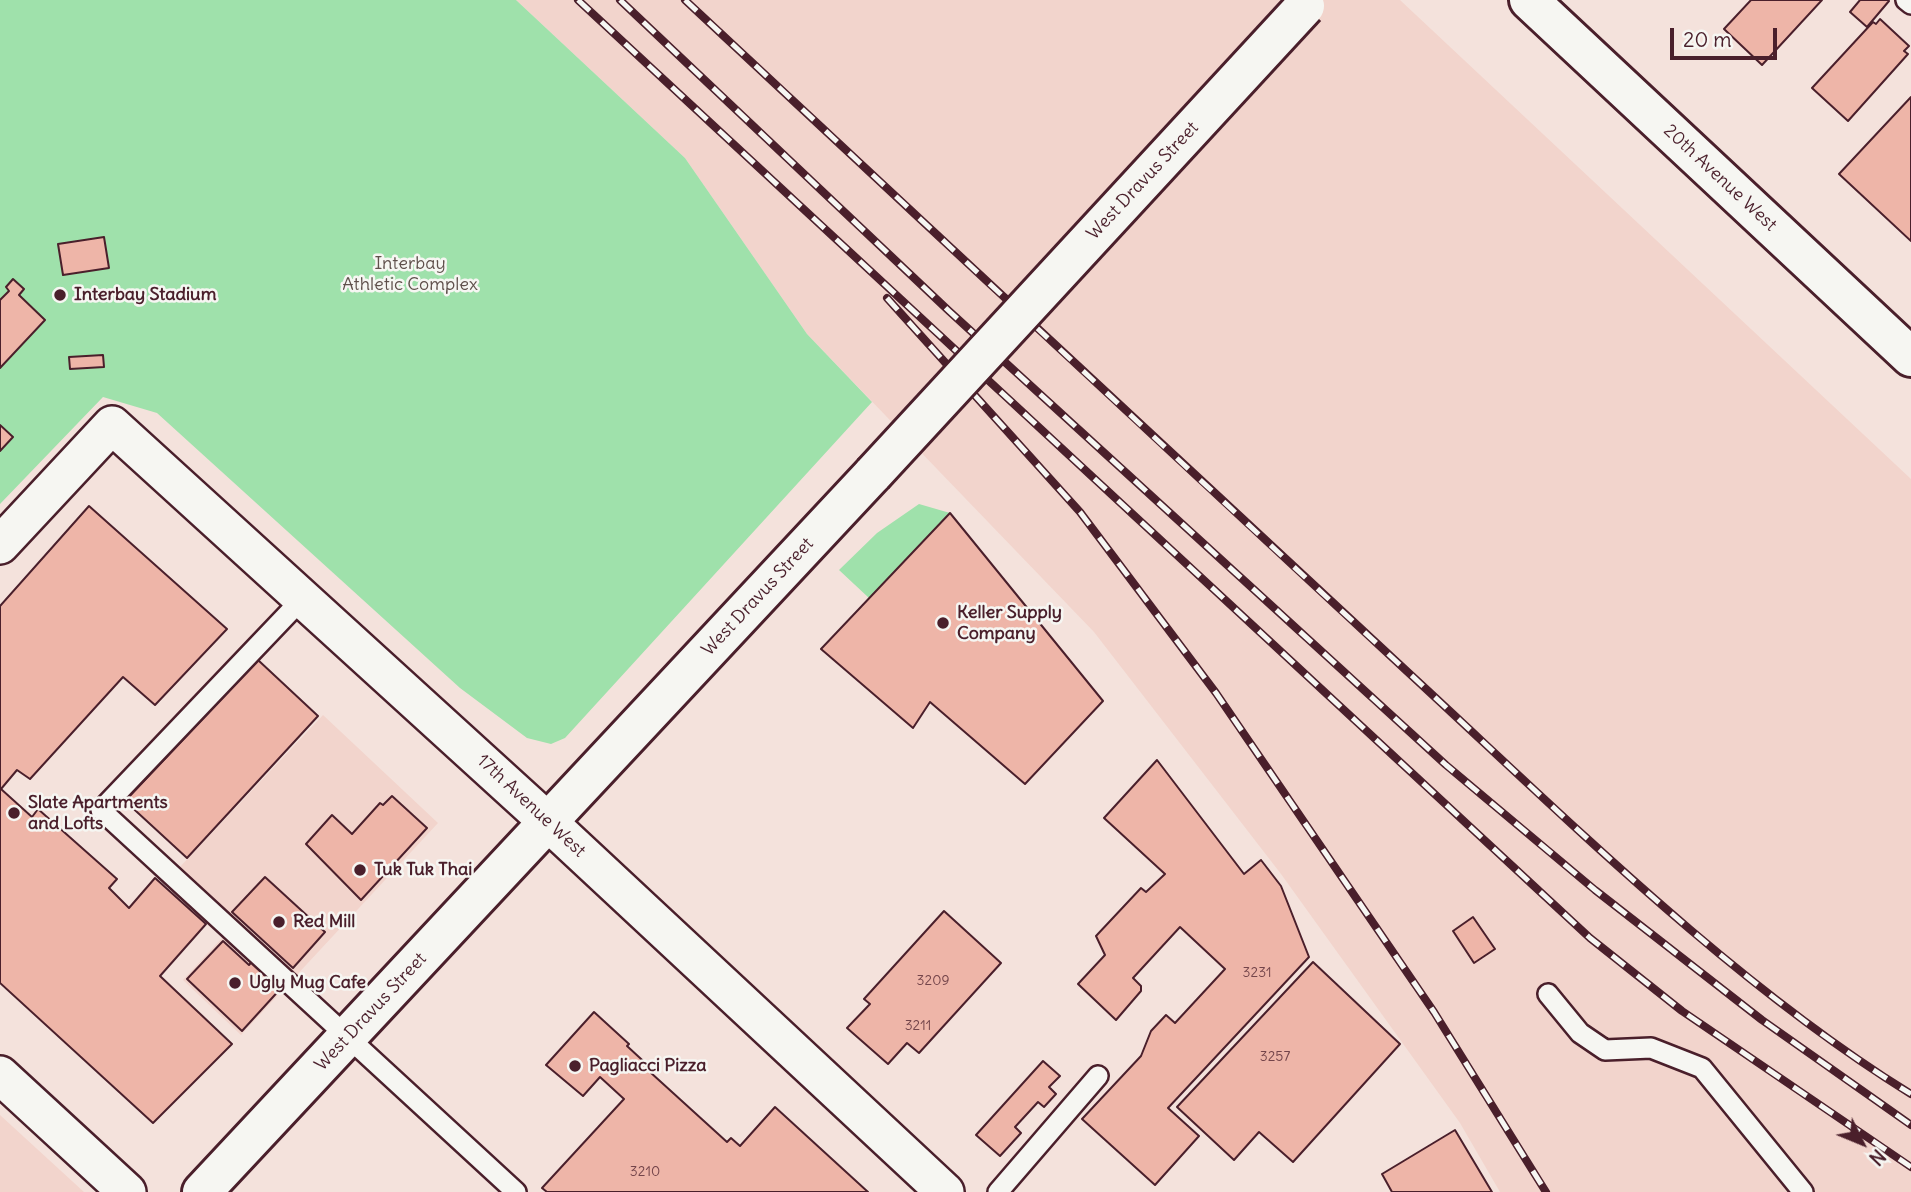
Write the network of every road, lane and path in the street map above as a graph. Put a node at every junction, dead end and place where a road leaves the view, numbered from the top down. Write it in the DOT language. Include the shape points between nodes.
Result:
graph roads {
  1 [pos="1529,0"];
  2 [pos="1906,0"];
  3 [pos="1308,3"];
  4 [pos="1911,5"];
  5 [pos="1911,357"];
  6 [pos="0,545"];
  7 [pos="303,598"];
  8 [pos="548,822"];
  9 [pos="1548,994"];
  10 [pos="348,1036"];
  11 [pos="0,1074"];
  12 [pos="1098,1076"];
  13 [pos="127,1192"];
  14 [pos="202,1192"];
  15 [pos="516,1192"];
  16 [pos="945,1192"];
  17 [pos="998,1192"];
  18 [pos="1803,1192"];
  1 -- 5 [label="main road, 20th Avenue West"];
  2 -- 4 [label="lane"];
  3 -- 8 [label="main road, West Dravus Street, bridge"];
  6 -- 7 [label="street, 17th Avenue West" via="112,425"];
  7 -- 8 [label="street, 17th Avenue West"];
  7 -- 10 [label="lane" via="101,810"];
  8 -- 10 [label="main road, West Dravus Street"];
  8 -- 16 [label="street, 17th Avenue West"];
  9 -- 18 [label="lane" via="1580,1033 1605,1050 1651,1048 1702,1068"];
  10 -- 14 [label="main road, West Dravus Street"];
  10 -- 15 [label="lane"];
  11 -- 13 [label="street"];
  12 -- 17 [label="lane"];
}
